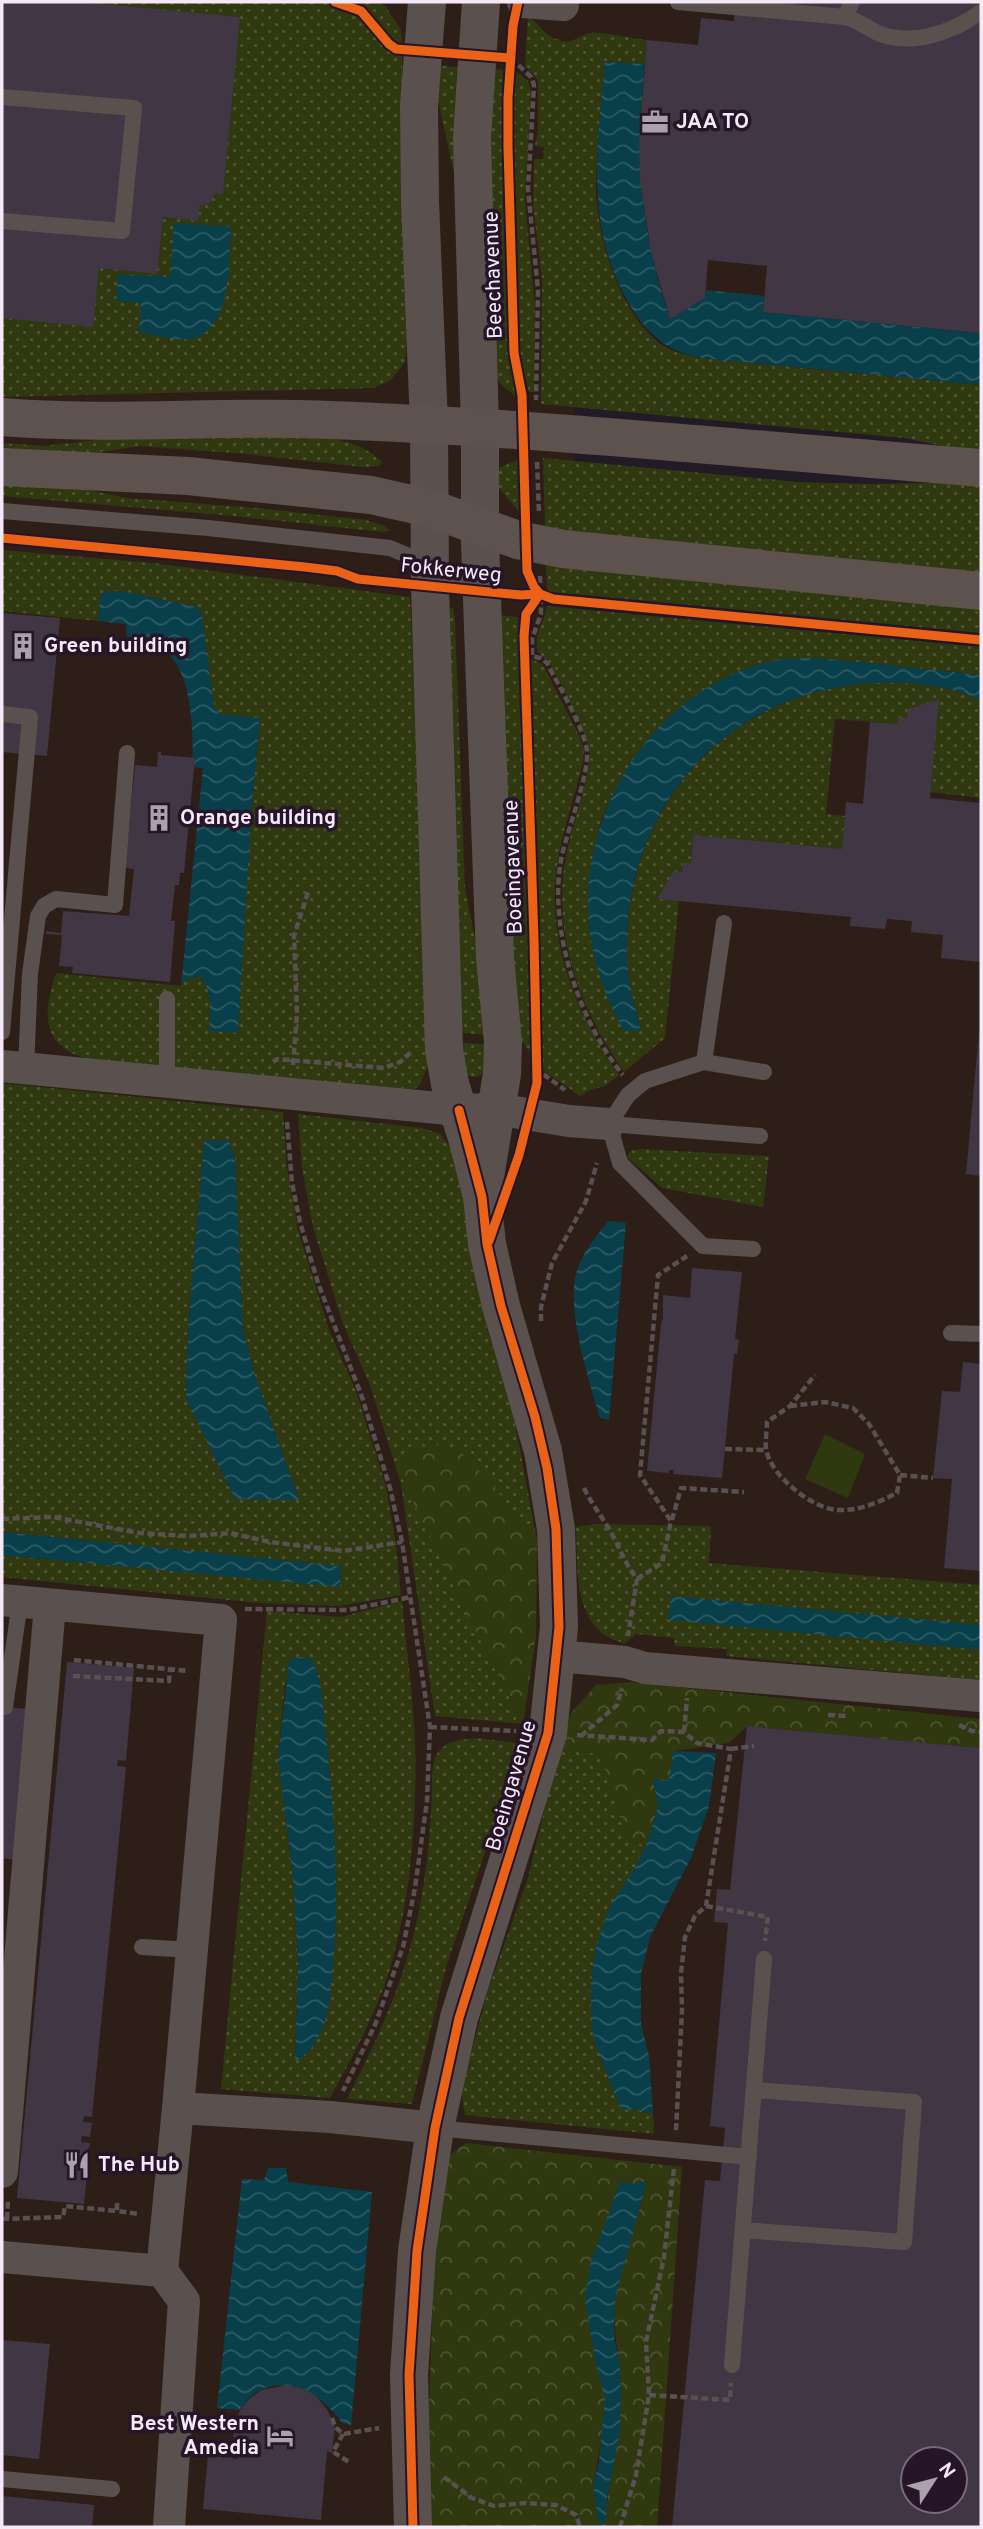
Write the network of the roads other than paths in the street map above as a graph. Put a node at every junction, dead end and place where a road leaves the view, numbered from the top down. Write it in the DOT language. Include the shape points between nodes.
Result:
graph roads {
  1 [pos="427,2"];
  2 [pos="481,2"];
  3 [pos="523,2"];
  4 [pos="678,2"];
  5 [pos="852,2"];
  6 [pos="570,3"];
  7 [pos="981,12"];
  8 [pos="845,17"];
  9 [pos="2,97"];
  10 [pos="2,221"];
  11 [pos="2,416"];
  12 [pos="429,424"];
  13 [pos="481,428"];
  14 [pos="2,467"];
  15 [pos="981,468"];
  16 [pos="429,508"];
  17 [pos="2,512"];
  18 [pos="480,527"];
  19 [pos="430,565"];
  20 [pos="981,591"];
  21 [pos="482,592"];
  22 [pos="2,714"];
  23 [pos="127,753"];
  24 [pos="10,853"];
  25 [pos="724,923"];
  26 [pos="167,999"];
  27 [pos="2,1032"];
  28 [pos="704,1062"];
  29 [pos="14,1067"];
  30 [pos="764,1072"];
  31 [pos="167,1082"];
  32 [pos="459,1110"];
  33 [pos="513,1112"];
  34 [pos="609,1124"];
  35 [pos="760,1136"];
  36 [pos="482,1196"];
  37 [pos="753,1249"];
  38 [pos="951,1333"];
  39 [pos="981,1334"];
  40 [pos="24,1602"];
  41 [pos="557,1656"];
  42 [pos="981,1696"];
  43 [pos="5,1707"];
  44 [pos="142,1947"];
  45 [pos="192,1950"];
  46 [pos="764,1959"];
  47 [pos="754,2090"];
  48 [pos="178,2108"];
  49 [pos="435,2128"];
  50 [pos="749,2157"];
  51 [pos="2,2172"];
  52 [pos="743,2230"];
  53 [pos="2,2257"];
  54 [pos="162,2271"];
  55 [pos="732,2365"];
  56 [pos="2,2479"];
  57 [pos="112,2489"];
  58 [pos="169,2527"];
  59 [pos="414,2527"];
  1 -- 12 [label="street" via="419,131"];
  2 -- 13 [label="street, Beechavenue" via="502,57 472,138"];
  3 -- 6 [label="street"];
  4 -- 8 [label="lane"];
  5 -- 8 [label="lane"];
  7 -- 8 [label="lane" via="950,30 911,38 884,35"];
  9 -- 10 [label="lane" via="134,108 122,231"];
  11 -- 12 [label="main road" via="93,422 327,419"];
  12 -- 13 [label="main road"];
  12 -- 16 [label="street, Boeingavenue"];
  13 -- 15 [label="main road"];
  13 -- 18 [label="street, Beechavenue"];
  14 -- 16 [label="main road, Fokkerweg" via="222,479 371,495"];
  16 -- 18 [label="main road, Fokkerweg"];
  16 -- 19 [label="street, Boeingavenue"];
  17 -- 19 [label="lane, Fokkerweg" via="383,547"];
  18 -- 20 [label="main road, Fokkerweg" via="535,543 624,556"];
  18 -- 21 [label="street, Boeingavenue"];
  19 -- 21 [label="lane, Fokkerweg"];
  19 -- 32 [label="street, Boeingavenue" via="443,1037"];
  21 -- 33 [label="street, Boeingavenue" via="495,958 502,1074"];
  22 -- 24 [label="lane" via="30,717"];
  23 -- 29 [label="lane" via="115,905 56,899 44,906 38,916"];
  24 -- 27 [label="lane"];
  25 -- 28 [label="lane"];
  26 -- 31 [label="lane"];
  28 -- 30 [label="lane"];
  28 -- 34 [label="lane" via="645,1081 628,1095"];
  29 -- 31 [label="street"];
  31 -- 32 [label="street"];
  32 -- 33 [label="street"];
  32 -- 36 [label="street, Boeingavenue"];
  33 -- 34 [label="street"];
  33 -- 36 [label="street, Boeingavenue"];
  34 -- 35 [label="lane"];
  34 -- 37 [label="lane" via="620,1163 703,1246"];
  36 -- 41 [label="street, Boeingavenue" via="501,1306 539,1433 552,1498 559,1597"];
  38 -- 39 [label="lane"];
  40 -- 43 [label="lane"];
  40 -- 45 [label="street" via="221,1620"];
  40 -- 51 [label="street" via="46,1657"];
  41 -- 42 [label="street" via="624,1673 645,1668"];
  41 -- 49 [label="street, Boeingavenue" via="565,1734 459,2018"];
  44 -- 45 [label="lane"];
  45 -- 48 [label="street"];
  46 -- 47 [label="lane"];
  47 -- 50 [label="lane"];
  47 -- 52 [label="lane" via="914,2102 904,2242"];
  48 -- 49 [label="street"];
  48 -- 54 [label="street"];
  49 -- 50 [label="lane"];
  49 -- 59 [label="street, Boeingavenue" via="417,2251 409,2375"];
  50 -- 52 [label="lane"];
  52 -- 55 [label="lane"];
  53 -- 54 [label="street"];
  54 -- 58 [label="street" via="184,2301"];
  56 -- 57 [label="lane"];
}
